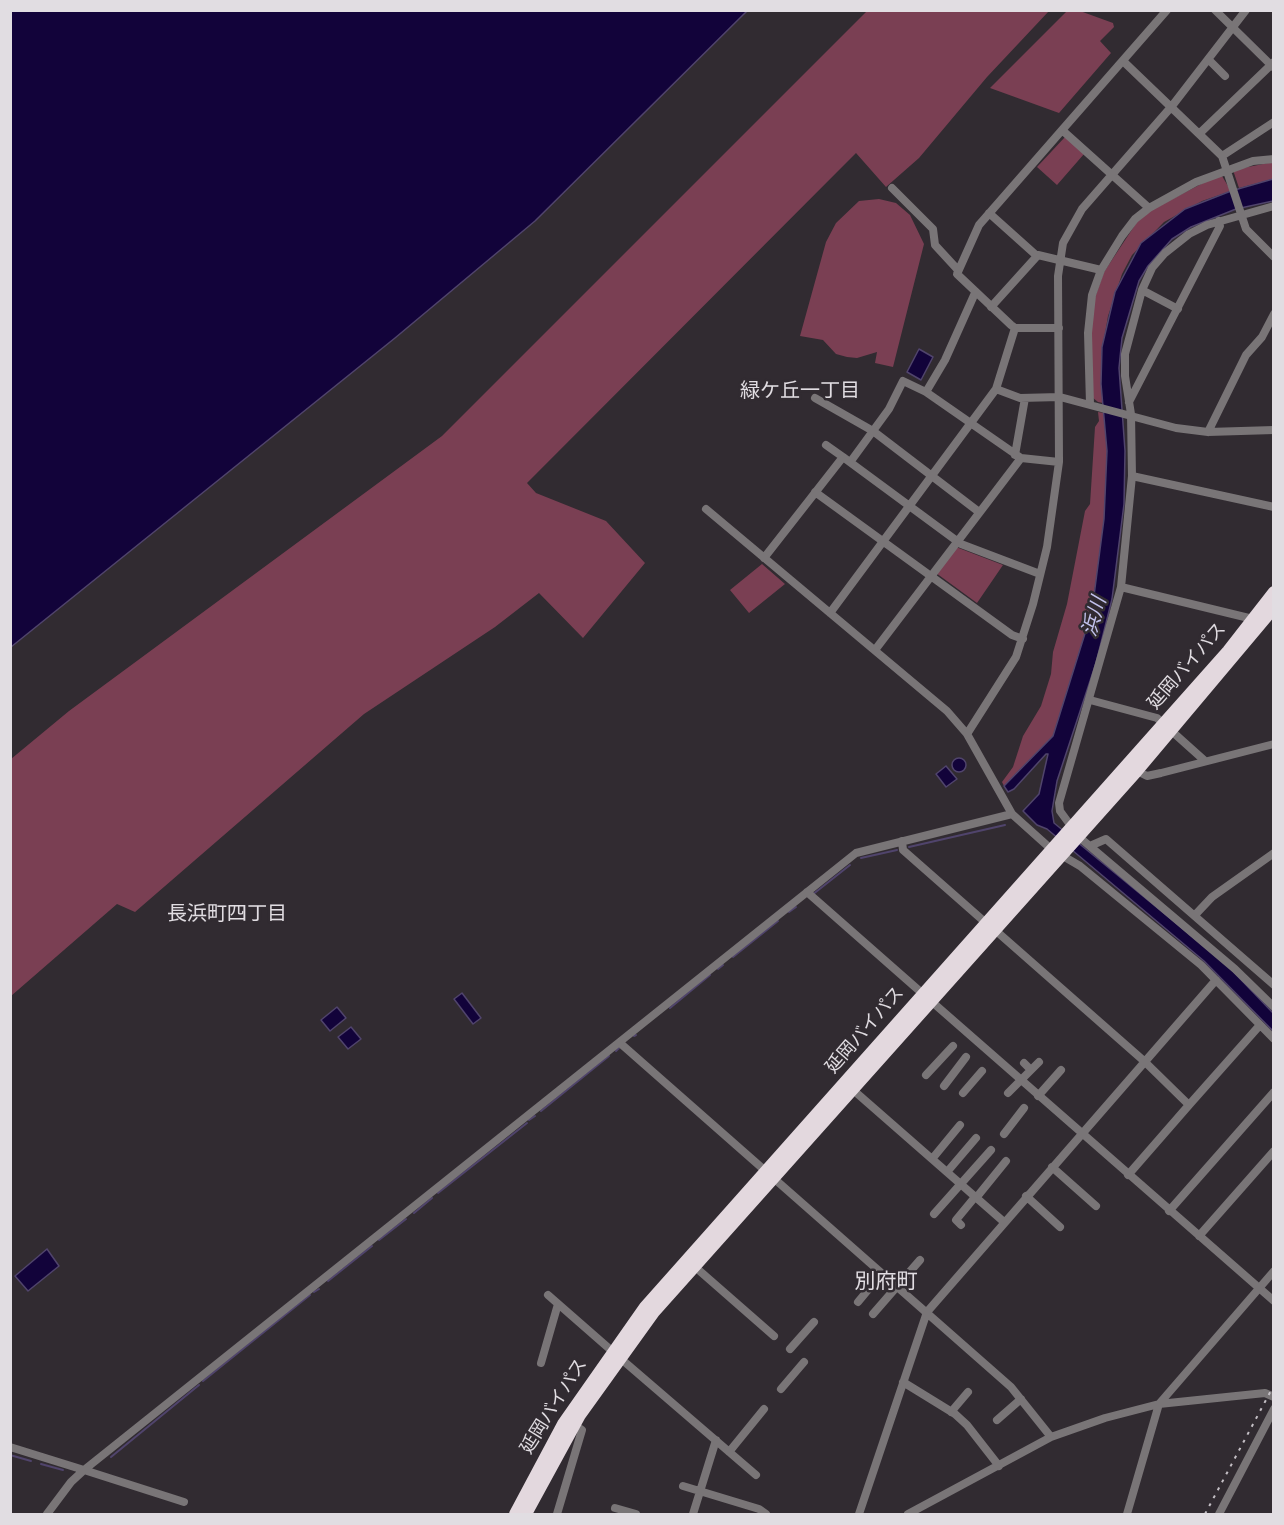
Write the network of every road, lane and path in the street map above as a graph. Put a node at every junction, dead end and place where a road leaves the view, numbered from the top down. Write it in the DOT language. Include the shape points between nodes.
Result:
graph roads {
  1 [pos="1167,10"];
  2 [pos="1215,10"];
  3 [pos="1246,10"];
  4 [pos="1233,27"];
  5 [pos="1208,59"];
  6 [pos="1123,61"];
  7 [pos="1273,64"];
  8 [pos="1225,76"];
  9 [pos="1172,106"];
  10 [pos="1274,122"];
  11 [pos="1062,130"];
  12 [pos="1200,132"];
  13 [pos="1222,156"];
  14 [pos="1274,159"];
  15 [pos="1228,170"];
  16 [pos="1112,175"];
  17 [pos="892,188"];
  18 [pos="1272,207"];
  19 [pos="1149,208"];
  20 [pos="989,213"];
  21 [pos="1243,216"];
  22 [pos="1220,221"];
  23 [pos="1037,256"];
  24 [pos="1274,257"];
  25 [pos="1059,260"];
  26 [pos="958,270"];
  27 [pos="1101,270"];
  28 [pos="1142,290"];
  29 [pos="975,293"];
  30 [pos="991,307"];
  31 [pos="1178,309"];
  32 [pos="1274,314"];
  33 [pos="1016,328"];
  34 [pos="1059,328"];
  35 [pos="996,389"];
  36 [pos="926,392"];
  37 [pos="1060,397"];
  38 [pos="815,398"];
  39 [pos="1025,398"];
  40 [pos="1129,402"];
  41 [pos="1094,405"];
  42 [pos="1129,414"];
  43 [pos="971,425"];
  44 [pos="1274,430"];
  45 [pos="873,431"];
  46 [pos="1208,432"];
  47 [pos="826,445"];
  48 [pos="1018,457"];
  49 [pos="847,459"];
  50 [pos="1059,462"];
  51 [pos="1132,476"];
  52 [pos="934,477"];
  53 [pos="815,492"];
  54 [pos="911,505"];
  55 [pos="1274,507"];
  56 [pos="706,509"];
  57 [pos="979,512"];
  58 [pos="957,541"];
  59 [pos="883,542"];
  60 [pos="764,558"];
  61 [pos="1040,574"];
  62 [pos="930,576"];
  63 [pos="1121,587"];
  64 [pos="1274,592"];
  65 [pos="1274,608"];
  66 [pos="830,613"];
  67 [pos="1263,622"];
  68 [pos="1023,639"];
  69 [pos="875,650"];
  70 [pos="1090,700"];
  71 [pos="1164,724"];
  72 [pos="967,734"];
  73 [pos="1274,744"];
  74 [pos="1205,761"];
  75 [pos="1137,771"];
  76 [pos="1012,814"];
  77 [pos="1074,833"];
  78 [pos="902,841"];
  79 [pos="1090,846"];
  80 [pos="1060,849"];
  81 [pos="1274,853"];
  82 [pos="807,892"];
  83 [pos="1195,915"];
  84 [pos="990,927"];
  85 [pos="1216,980"];
  86 [pos="1274,985"];
  87 [pos="927,997"];
  88 [pos="1274,1007"];
  89 [pos="1260,1025"];
  90 [pos="1274,1039"];
  91 [pos="620,1043"];
  92 [pos="953,1046"];
  93 [pos="966,1057"];
  94 [pos="1144,1060"];
  95 [pos="1039,1062"];
  96 [pos="1061,1070"];
  97 [pos="982,1071"];
  98 [pos="926,1075"];
  99 [pos="1021,1080"];
  100 [pos="944,1086"];
  101 [pos="852,1089"];
  102 [pos="1274,1092"];
  103 [pos="963,1093"];
  104 [pos="1008,1093"];
  105 [pos="1038,1096"];
  106 [pos="1188,1105"];
  107 [pos="1024,1107"];
  108 [pos="960,1125"];
  109 [pos="1081,1133"];
  110 [pos="1004,1134"];
  111 [pos="976,1138"];
  112 [pos="991,1149"];
  113 [pos="1274,1151"];
  114 [pos="932,1159"];
  115 [pos="1006,1161"];
  116 [pos="1052,1167"];
  117 [pos="947,1172"];
  118 [pos="769,1174"];
  119 [pos="1128,1175"];
  120 [pos="961,1184"];
  121 [pos="1026,1196"];
  122 [pos="976,1197"];
  123 [pos="1096,1206"];
  124 [pos="1169,1211"];
  125 [pos="934,1214"];
  126 [pos="1004,1222"];
  127 [pos="961,1225"];
  128 [pos="1060,1227"];
  129 [pos="1199,1236"];
  130 [pos="920,1260"];
  131 [pos="694,1266"];
  132 [pos="1274,1271"];
  133 [pos="882,1274"];
  134 [pos="897,1286"];
  135 [pos="1258,1288"];
  136 [pos="548,1295"];
  137 [pos="1274,1301"];
  138 [pos="858,1302"];
  139 [pos="558,1304"];
  140 [pos="927,1312"];
  141 [pos="873,1314"];
  142 [pos="814,1322"];
  143 [pos="774,1336"];
  144 [pos="790,1349"];
  145 [pos="616,1354"];
  146 [pos="804,1362"];
  147 [pos="541,1363"];
  148 [pos="903,1382"];
  149 [pos="781,1389"];
  150 [pos="968,1392"];
  151 [pos="1274,1397"];
  152 [pos="1021,1399"];
  153 [pos="1159,1404"];
  154 [pos="764,1409"];
  155 [pos="1274,1409"];
  156 [pos="951,1412"];
  157 [pos="997,1420"];
  158 [pos="570,1422"];
  159 [pos="1051,1437"];
  160 [pos="716,1440"];
  161 [pos="10,1447"];
  162 [pos="729,1452"];
  163 [pos="999,1466"];
  164 [pos="84,1470"];
  165 [pos="756,1475"];
  166 [pos="683,1486"];
  167 [pos="700,1491"];
  168 [pos="184,1502"];
  169 [pos="615,1508"];
  170 [pos="47,1515"];
  171 [pos="515,1515"];
  172 [pos="526,1515"];
  173 [pos="556,1515"];
  174 [pos="636,1515"];
  175 [pos="693,1515"];
  176 [pos="766,1515"];
  177 [pos="859,1515"];
  178 [pos="908,1515"];
  179 [pos="1127,1515"];
  180 [pos="1219,1515"];
  1 -- 6 [label="street"];
  2 -- 4 [label="street"];
  3 -- 4 [label="street"];
  4 -- 5 [label="street"];
  4 -- 7 [label="street"];
  5 -- 8 [label="street"];
  5 -- 9 [label="street"];
  6 -- 9 [label="street"];
  6 -- 11 [label="street"];
  7 -- 12 [label="street"];
  9 -- 12 [label="street"];
  9 -- 16 [label="street"];
  10 -- 13 [label="street"];
  11 -- 16 [label="street"];
  11 -- 20 [label="street"];
  12 -- 13 [label="street"];
  13 -- 15 [label="street"];
  14 -- 15 [label="street"];
  15 -- 19 [label="street" via="1196,182"];
  15 -- 21 [label="street"];
  16 -- 19 [label="street"];
  16 -- 25 [label="street" via="1075,219"];
  17 -- 26 [label="street" via="933,229 934,245"];
  18 -- 21 [label="street"];
  19 -- 27 [label="street" via="1135,219"];
  20 -- 23 [label="street"];
  20 -- 26 [label="street" via="979,225"];
  21 -- 22 [label="street"];
  21 -- 24 [label="street" via="1249,234"];
  22 -- 28 [label="street" via="1189,234 1165,253 1152,268"];
  22 -- 31 [label="street"];
  23 -- 25 [label="street"];
  23 -- 30 [label="street"];
  25 -- 27 [label="street"];
  25 -- 34 [label="street"];
  26 -- 29 [label="street" via="957,274"];
  27 -- 41 [label="street" via="1092,296 1088,333"];
  28 -- 31 [label="street"];
  28 -- 40 [label="street" via="1125,354"];
  29 -- 30 [label="street"];
  29 -- 36 [label="street"];
  30 -- 33 [label="street"];
  31 -- 40 [label="street"];
  32 -- 46 [label="street" via="1262,337 1246,355"];
  33 -- 34 [label="street"];
  33 -- 35 [label="street"];
  34 -- 37 [label="street"];
  35 -- 39 [label="street"];
  35 -- 43 [label="street"];
  36 -- 43 [label="street"];
  36 -- 45 [label="street" via="903,381"];
  37 -- 39 [label="street"];
  37 -- 41 [label="street"];
  37 -- 50 [label="street"];
  38 -- 45 [label="street"];
  39 -- 48 [label="street"];
  40 -- 42 [label="street"];
  41 -- 42 [label="street"];
  42 -- 46 [label="street" via="1176,428"];
  42 -- 51 [label="street"];
  43 -- 48 [label="street"];
  43 -- 52 [label="street"];
  44 -- 46 [label="street"];
  45 -- 49 [label="street"];
  45 -- 52 [label="street"];
  47 -- 49 [label="street"];
  48 -- 50 [label="street"];
  48 -- 57 [label="street"];
  49 -- 53 [label="street"];
  49 -- 54 [label="street"];
  50 -- 61 [label="street"];
  51 -- 55 [label="street"];
  51 -- 63 [label="street"];
  52 -- 54 [label="street"];
  52 -- 57 [label="street"];
  53 -- 59 [label="street"];
  53 -- 60 [label="street"];
  54 -- 58 [label="street"];
  54 -- 59 [label="street"];
  56 -- 60 [label="street"];
  57 -- 58 [label="street"];
  58 -- 61 [label="street"];
  58 -- 62 [label="street"];
  59 -- 62 [label="street"];
  59 -- 66 [label="street"];
  60 -- 66 [label="street"];
  61 -- 68 [label="street"];
  62 -- 68 [label="street"];
  62 -- 69 [label="street"];
  63 -- 67 [label="street"];
  63 -- 70 [label="street"];
  64 -- 67 [label="highway, 延岡バイパス"];
  65 -- 67 [label="highway, 延岡バイパス"];
  66 -- 69 [label="street"];
  67 -- 71 [label="highway, 延岡バイパス"];
  68 -- 72 [label="street" via="1006,674"];
  69 -- 72 [label="street" via="947,711"];
  70 -- 71 [label="street"];
  70 -- 77 [label="street" via="1059,803"];
  71 -- 74 [label="street"];
  71 -- 75 [label="highway, 延岡バイパス"];
  71 -- 77 [label="highway, 延岡バイパス"];
  72 -- 76 [label="street"];
  73 -- 74 [label="street"];
  74 -- 75 [label="street" via="1147,776"];
  75 -- 77 [label="highway, 延岡バイパス"];
  76 -- 78 [label="street"];
  76 -- 80 [label="street"];
  77 -- 79 [label="street"];
  77 -- 80 [label="highway, 延岡バイパス"];
  78 -- 82 [label="street" via="856,853"];
  78 -- 84 [label="street" via="903,850"];
  79 -- 83 [label="street" via="1106,839"];
  79 -- 88 [label="street"];
  80 -- 84 [label="highway, 延岡バイパス"];
  80 -- 85 [label="street"];
  81 -- 83 [label="street" via="1212,897"];
  82 -- 87 [label="street"];
  82 -- 91 [label="street"];
  83 -- 86 [label="street"];
  84 -- 87 [label="highway, 延岡バイパス"];
  84 -- 94 [label="street"];
  85 -- 89 [label="street"];
  85 -- 94 [label="street"];
  87 -- 99 [label="street"];
  87 -- 101 [label="highway, 延岡バイパス"];
  87 -- 118 [label="highway, 延岡バイパス"];
  89 -- 90 [label="street"];
  89 -- 106 [label="street"];
  91 -- 118 [label="street"];
  91 -- 164 [label="street"];
  92 -- 98 [label="street"];
  93 -- 100 [label="street"];
  94 -- 106 [label="street"];
  94 -- 109 [label="street"];
  95 -- 99 [label="street" via="1028,1066"];
  96 -- 105 [label="street"];
  97 -- 103 [label="street"];
  99 -- 104 [label="street"];
  99 -- 105 [label="street"];
  101 -- 114 [label="street"];
  101 -- 118 [label="highway, 延岡バイパス"];
  102 -- 124 [label="street"];
  105 -- 109 [label="street"];
  106 -- 119 [label="street"];
  107 -- 110 [label="street"];
  108 -- 114 [label="street"];
  109 -- 116 [label="street"];
  109 -- 119 [label="street"];
  111 -- 117 [label="street"];
  112 -- 120 [label="street"];
  113 -- 129 [label="street"];
  114 -- 117 [label="street"];
  115 -- 122 [label="street"];
  116 -- 121 [label="street"];
  116 -- 123 [label="street"];
  117 -- 120 [label="street"];
  118 -- 131 [label="highway, 延岡バイパス"];
  118 -- 133 [label="street"];
  118 -- 145 [label="highway, 延岡バイパス" via="645,1307"];
  119 -- 124 [label="street"];
  120 -- 122 [label="street"];
  120 -- 125 [label="street"];
  121 -- 126 [label="street"];
  121 -- 128 [label="street"];
  122 -- 126 [label="street"];
  122 -- 127 [label="street" via="956,1220"];
  124 -- 129 [label="street"];
  126 -- 140 [label="street"];
  129 -- 135 [label="street"];
  130 -- 134 [label="street"];
  131 -- 143 [label="street"];
  131 -- 145 [label="highway, 延岡バイパス"];
  132 -- 135 [label="street"];
  133 -- 134 [label="street"];
  133 -- 138 [label="street"];
  134 -- 140 [label="street"];
  134 -- 141 [label="street"];
  135 -- 137 [label="street"];
  135 -- 153 [label="street"];
  136 -- 139 [label="street"];
  139 -- 145 [label="street"];
  139 -- 147 [label="street"];
  140 -- 148 [label="street"];
  140 -- 152 [label="street"];
  142 -- 144 [label="street"];
  145 -- 158 [label="highway, 延岡バイパス"];
  145 -- 160 [label="street"];
  146 -- 149 [label="street"];
  148 -- 156 [label="street"];
  148 -- 177 [label="street"];
  150 -- 156 [label="street"];
  151 -- 153 [label="street" via="1265,1393"];
  152 -- 157 [label="street"];
  152 -- 159 [label="street"];
  153 -- 159 [label="street" via="1132,1409"];
  153 -- 179 [label="street"];
  154 -- 162 [label="street"];
  155 -- 180 [label="street"];
  156 -- 163 [label="street" via="967,1425"];
  158 -- 171 [label="highway, 延岡バイパス"];
  158 -- 172 [label="highway, 延岡バイパス"];
  158 -- 173 [label="street" via="582,1430"];
  159 -- 163 [label="street"];
  160 -- 162 [label="street"];
  160 -- 167 [label="street"];
  161 -- 164 [label="street"];
  162 -- 165 [label="street"];
  163 -- 178 [label="street"];
  164 -- 168 [label="street"];
  164 -- 170 [label="street" via="70,1482"];
  166 -- 167 [label="street"];
  167 -- 175 [label="street"];
  167 -- 176 [label="street" via="759,1509"];
  169 -- 174 [label="street"];
}
